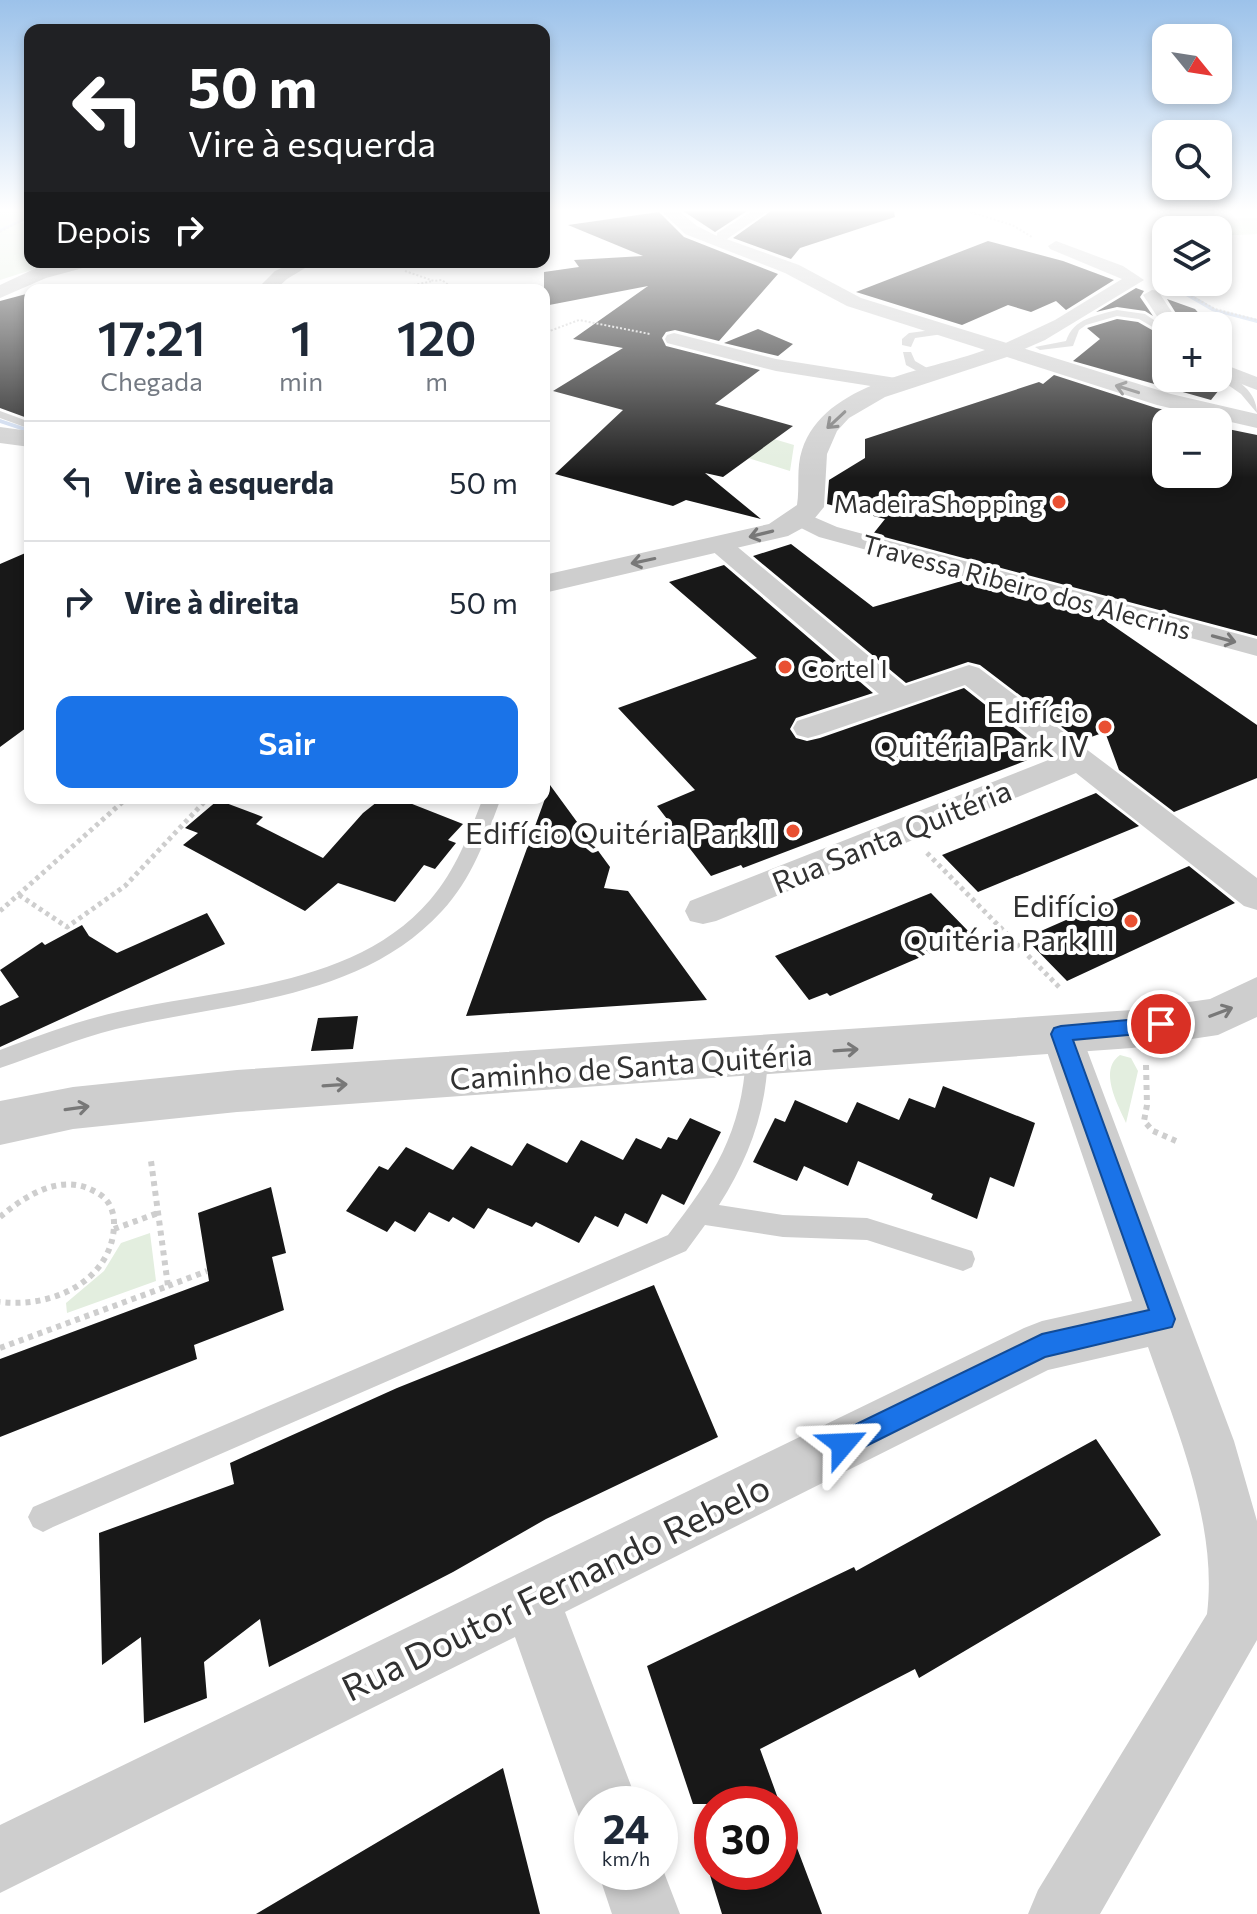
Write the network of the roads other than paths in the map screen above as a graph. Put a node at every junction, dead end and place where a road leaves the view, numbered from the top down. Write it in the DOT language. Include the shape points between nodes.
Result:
graph roads {
  1 [pos="851,300"];
  2 [pos="1100,300"];
  3 [pos="1152,323"];
  4 [pos="950,335"];
  5 [pos="674,339"];
  6 [pos="1037,343"];
  7 [pos="1004,351"];
  8 [pos="961,367"];
  9 [pos="1067,370"];
  10 [pos="930,374"];
  11 [pos="1232,375"];
  12 [pos="1232,381"];
  13 [pos="896,384"];
  14 [pos="1257,384"];
  15 [pos="1257,410"];
  16 [pos="0,414"];
  17 [pos="1257,421"];
  18 [pos="24,424"];
  19 [pos="0,435"];
  20 [pos="24,438"];
  21 [pos="800,518"];
  22 [pos="719,544"];
  23 [pos="550,583"];
  24 [pos="1257,648"];
  25 [pos="899,696"];
  26 [pos="808,728"];
  27 [pos="1079,760"];
  28 [pos="490,804"];
  29 [pos="1257,897"];
  30 [pos="703,911"];
  31 [pos="1257,995"];
  32 [pos="1061,1011"];
  33 [pos="757,1056"];
  34 [pos="0,1059"];
  35 [pos="0,1123"];
  36 [pos="700,1213"];
  37 [pos="963,1259"];
  38 [pos="1163,1319"];
  39 [pos="43,1517"];
  40 [pos="1247,1559"];
  41 [pos="531,1598"];
  42 [pos="599,1786"];
  43 [pos="0,1860"];
  44 [pos="637,1890"];
  45 [pos="646,1914"];
  46 [pos="1062,1914"];
  1 -- 4 [label="street"];
  2 -- 6 [label="street"];
  3 -- 6 [label="lane" via="1117,313 1083,323 1070,344"];
  4 -- 6 [label="street"];
  4 -- 7 [label="street"];
  4 -- 8 [label="street" via="969,350"];
  4 -- 10 [label="lane" via="912,335 910,363"];
  5 -- 13 [label="street" via="776,365"];
  6 -- 7 [label="street"];
  6 -- 9 [label="street"];
  7 -- 8 [label="street"];
  7 -- 9 [label="street"];
  8 -- 9 [label="street" via="1001,364"];
  8 -- 10 [label="street"];
  17 -- 9 [label="street, one-way" via="1185,406"];
  10 -- 13 [label="street"];
  11 -- 14 [label="street"];
  12 -- 15 [label="lane"];
  13 -- 21 [label="street, one-way" via="853,404 827,428 812,460 810,507"];
  16 -- 18 [label="lane"];
  19 -- 20 [label="street"];
  21 -- 22 [label="street, one-way" via="778,530"];
  21 -- 24 [label="street, Travessa Ribeiro dos Alecrins, one-way" via="828,532"];
  22 -- 23 [label="street, one-way"];
  22 -- 25 [label="street"];
  25 -- 26 [label="street"];
  25 -- 27 [label="street" via="969,674"];
  27 -- 29 [label="street"];
  27 -- 30 [label="street, Rua Santa Quitéria"];
  28 -- 34 [label="lane" via="464,869 447,895 402,937 360,962 295,986 130,1017"];
  32 -- 31 [label="street, Caminho de Santa Quitéria, one-way" via="1132,1029 1218,1016"];
  33 -- 32 [label="street, Caminho de Santa Quitéria, one-way"];
  32 -- 38 [label="street"];
  35 -- 33 [label="street, Caminho de Santa Quitéria, one-way" via="73,1108 237,1091"];
  33 -- 36 [label="lane" via="751,1118 716,1193"];
  36 -- 37 [label="lane" via="783,1226 867,1229"];
  36 -- 39 [label="lane" via="677,1243"];
  38 -- 40 [label="street"];
  38 -- 41 [label="street, Rua Doutor Fernando Rebelo" via="1042,1346"];
  40 -- 46 [label="street" via="1235,1622"];
  41 -- 42 [label="street"];
  41 -- 43 [label="street, Rua Doutor Fernando Rebelo"];
  44 -- 45 [label="street"];
}
